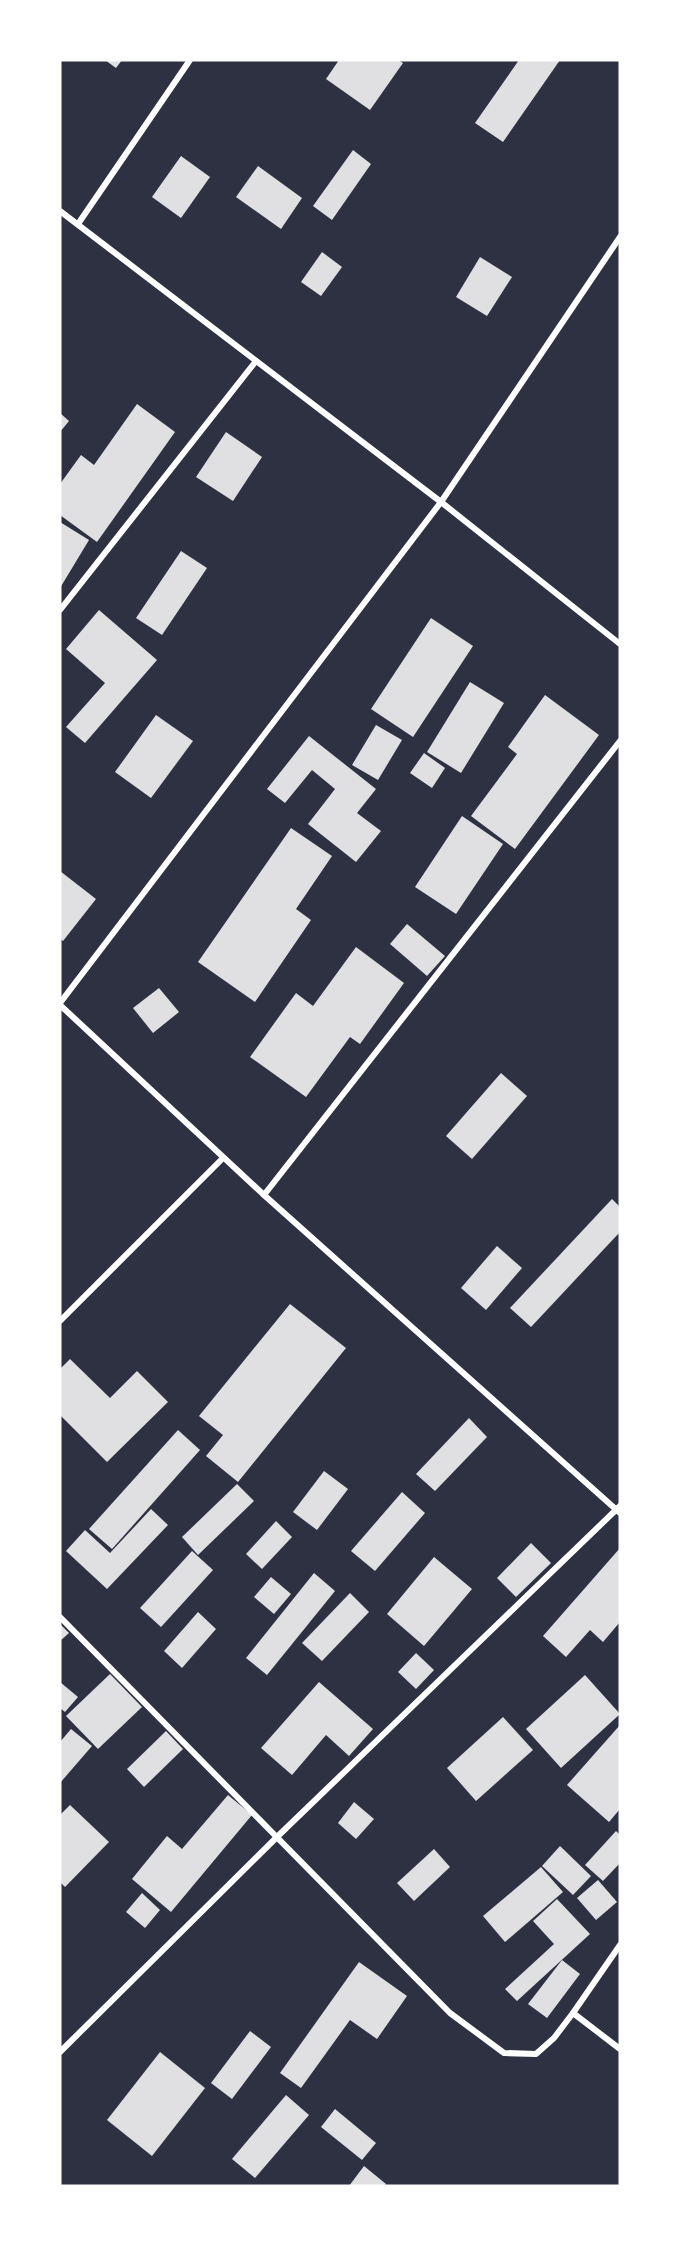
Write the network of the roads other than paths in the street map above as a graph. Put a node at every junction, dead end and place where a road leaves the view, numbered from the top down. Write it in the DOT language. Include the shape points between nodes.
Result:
graph roads {
  1 [pos="190,60"];
  2 [pos="60,211"];
  3 [pos="78,224"];
  4 [pos="620,237"];
  5 [pos="256,361"];
  6 [pos="441,502"];
  7 [pos="60,610"];
  8 [pos="620,644"];
  9 [pos="620,741"];
  10 [pos="60,1004"];
  11 [pos="223,1158"];
  12 [pos="264,1195"];
  13 [pos="60,1321"];
  14 [pos="619,1510"];
  15 [pos="60,1617"];
  16 [pos="278,1836"];
  17 [pos="620,1945"];
  18 [pos="573,2013"];
  19 [pos="620,2049"];
  20 [pos="60,2052"];
  1 -- 3 [label="street"];
  2 -- 3 [label="street"];
  3 -- 5 [label="street"];
  4 -- 6 [label="street"];
  5 -- 6 [label="street"];
  5 -- 7 [label="street"];
  6 -- 8 [label="street"];
  6 -- 10 [label="street"];
  9 -- 12 [label="street"];
  10 -- 11 [label="street"];
  11 -- 12 [label="street"];
  11 -- 13 [label="street"];
  12 -- 14 [label="street"];
  14 -- 16 [label="street"];
  15 -- 16 [label="street"];
  16 -- 18 [label="street" via="450,2013 504,2053 536,2054"];
  16 -- 20 [label="street"];
  17 -- 18 [label="street"];
  18 -- 19 [label="street"];
}
